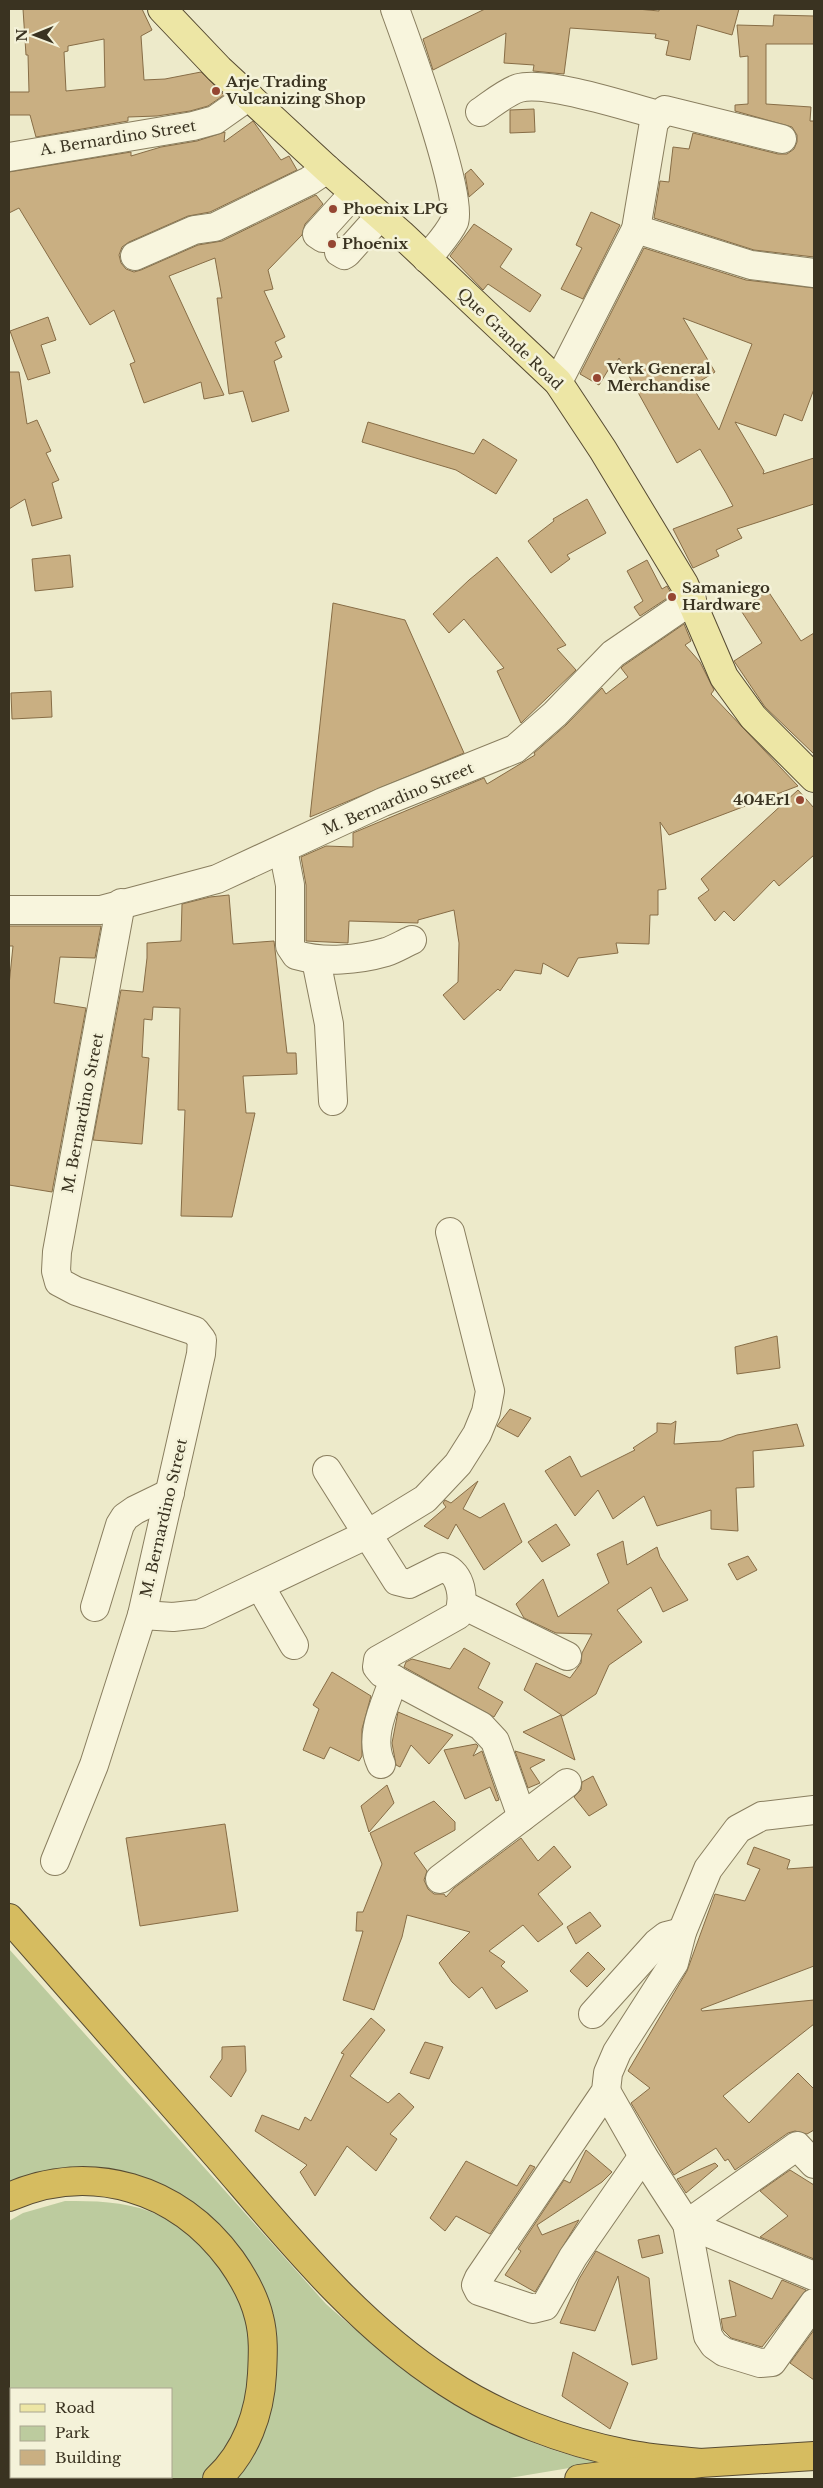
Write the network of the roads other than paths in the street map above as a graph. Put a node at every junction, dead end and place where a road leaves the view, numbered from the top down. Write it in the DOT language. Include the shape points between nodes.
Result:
graph roads {
  1 [pos="162,9"];
  2 [pos="395,9"];
  3 [pos="249,96"];
  4 [pos="480,112"];
  5 [pos="658,115"];
  6 [pos="782,139"];
  7 [pos="9,156"];
  8 [pos="327,169"];
  9 [pos="354,193"];
  10 [pos="380,216"];
  11 [pos="636,229"];
  12 [pos="136,256"];
  13 [pos="427,259"];
  14 [pos="814,273"];
  15 [pos="558,382"];
  16 [pos="692,600"];
  17 [pos="814,778"];
  18 [pos="284,849"];
  19 [pos="121,903"];
  20 [pos="9,910"];
  21 [pos="412,940"];
  22 [pos="316,960"];
  23 [pos="333,1101"];
  24 [pos="450,1232"];
  25 [pos="327,1470"];
  26 [pos="170,1493"];
  27 [pos="366,1535"];
  28 [pos="260,1586"];
  29 [pos="463,1605"];
  30 [pos="96,1607"];
  31 [pos="142,1615"];
  32 [pos="294,1645"];
  33 [pos="566,1656"];
  34 [pos="394,1679"];
  35 [pos="381,1764"];
  36 [pos="566,1783"];
  37 [pos="813,1814"];
  38 [pos="522,1817"];
  39 [pos="55,1861"];
  40 [pos="440,1879"];
  41 [pos="9,1918"];
  42 [pos="682,1932"];
  43 [pos="593,2014"];
  44 [pos="606,2091"];
  45 [pos="643,2156"];
  46 [pos="814,2164"];
  47 [pos="9,2197"];
  48 [pos="687,2224"];
  49 [pos="814,2276"];
  50 [pos="814,2303"];
  51 [pos="814,2456"];
  52 [pos="700,2463"];
  53 [pos="217,2479"];
  54 [pos="579,2479"];
  1 -- 3 [label="main road, Que Grande Road"];
  2 -- 13 [label="street" via="454,193 454,222"];
  3 -- 7 [label="street, A. Bernardino Street" via="215,120 193,126"];
  3 -- 8 [label="main road, Que Grande Road"];
  4 -- 5 [label="street" via="517,88 528,86 591,96"];
  5 -- 6 [label="street" via="664,110"];
  5 -- 11 [label="street" via="654,122"];
  8 -- 9 [label="main road, Que Grande Road"];
  8 -- 12 [label="street" via="215,227 194,230"];
  9 -- 10 [label="main road, Que Grande Road"];
  9 -- 10 [label="street" via="317,234 344,255"];
  10 -- 13 [label="main road, Que Grande Road"];
  11 -- 14 [label="street" via="751,265"];
  11 -- 15 [label="street"];
  13 -- 15 [label="main road, Que Grande Road"];
  15 -- 16 [label="main road, Que Grande Road" via="604,450"];
  16 -- 17 [label="main road, Que Grande Road" via="724,677 753,717"];
  16 -- 18 [label="street, M. Bernardino Street" via="613,654 555,714 515,749 383,802"];
  18 -- 19 [label="street, M. Bernardino Street" via="217,880"];
  18 -- 22 [label="street" via="290,885 290,946 296,955"];
  19 -- 20 [label="street" via="86,911"];
  19 -- 26 [label="street, M. Bernardino Street" via="56,1271 60,1282 76,1290 188,1328 202,1340"];
  21 -- 22 [label="street" via="387,952"];
  22 -- 23 [label="street" via="329,1024"];
  24 -- 27 [label="street" via="490,1391 486,1412 477,1434 458,1464 425,1499"];
  25 -- 27 [label="street"];
  26 -- 30 [label="street" via="125,1516"];
  26 -- 31 [label="street, M. Bernardino Street"];
  27 -- 28 [label="street"];
  27 -- 29 [label="street" via="396,1581 409,1584 443,1567 449,1569 461,1590"];
  28 -- 31 [label="street" via="200,1614 173,1617"];
  28 -- 32 [label="street"];
  29 -- 33 [label="street"];
  29 -- 34 [label="street" via="458,1614 378,1660 382,1673"];
  31 -- 39 [label="street, M. Bernardino Street" via="94,1765"];
  34 -- 35 [label="street" via="377,1732 376,1755"];
  34 -- 38 [label="street" via="464,1714 496,1741"];
  36 -- 38 [label="street"];
  37 -- 42 [label="street" via="762,1816 738,1829 708,1869"];
  38 -- 40 [label="street"];
  41 -- 52 [label="highway" via="299,2250 356,2309 404,2352 446,2383 498,2411 557,2435 628,2454"];
  42 -- 43 [label="street" via="666,1936 657,1943"];
  42 -- 44 [label="street" via="674,1963 617,2052 608,2073"];
  44 -- 45 [label="street"];
  44 -- 45 [label="street" via="479,2278 476,2285 479,2292 533,2309 545,2306 573,2257"];
  45 -- 48 [label="street"];
  46 -- 48 [label="street" via="797,2146"];
  47 -- 53 [label="highway" via="32,2187 80,2180 130,2187 171,2204 197,2221 223,2250 251,2292 264,2348 261,2397 248,2438"];
  48 -- 49 [label="street"];
  48 -- 50 [label="street" via="704,2325 714,2345 724,2352 752,2361 772,2362"];
  51 -- 52 [label="highway"];
  52 -- 54 [label="highway"];
}
